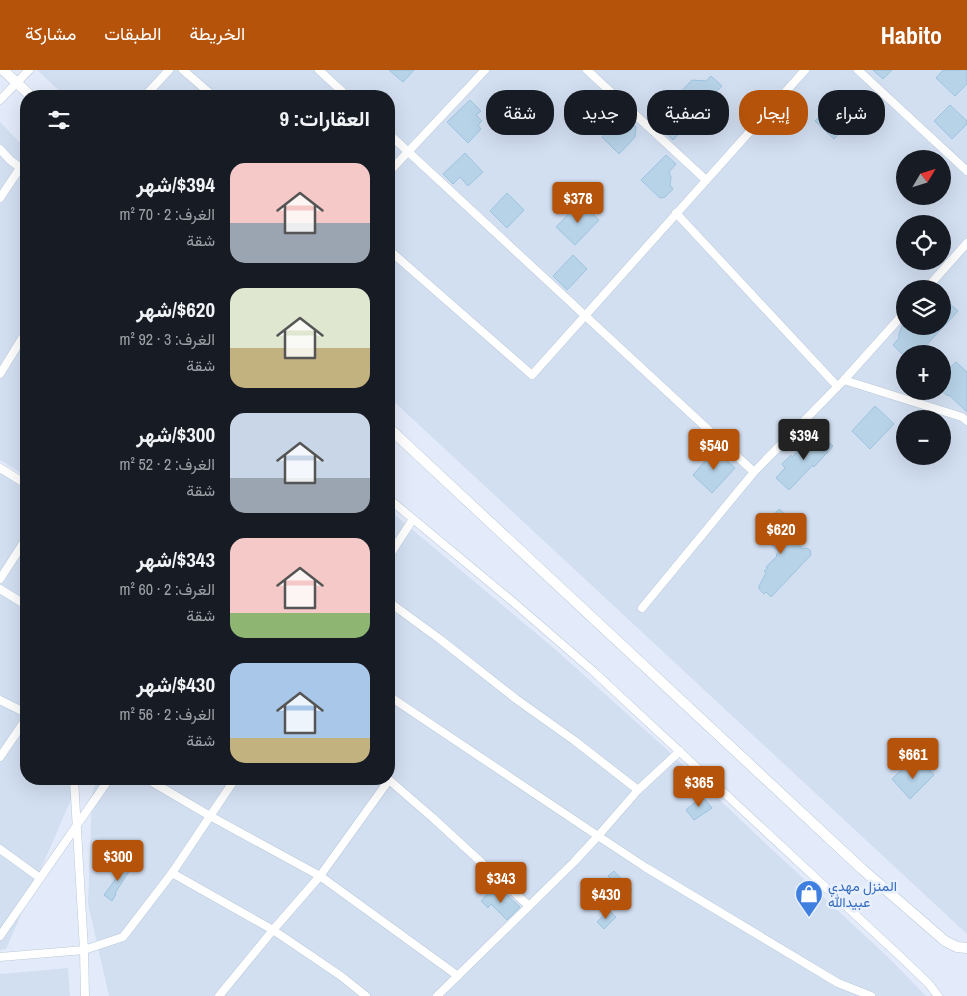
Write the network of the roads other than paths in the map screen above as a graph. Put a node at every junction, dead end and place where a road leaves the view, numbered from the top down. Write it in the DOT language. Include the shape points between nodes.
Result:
graph roads {
  1 [pos="3,70"];
  2 [pos="29,70"];
  3 [pos="169,70"];
  4 [pos="183,70"];
  5 [pos="319,70"];
  6 [pos="485,70"];
  7 [pos="587,70"];
  8 [pos="805,70"];
  9 [pos="858,70"];
  10 [pos="17,83"];
  11 [pos="25,90"];
  12 [pos="151,90"];
  13 [pos="206,90"];
  14 [pos="341,90"];
  15 [pos="0,100"];
  16 [pos="395,140"];
  17 [pos="0,148"];
  18 [pos="408,152"];
  19 [pos="395,166"];
  20 [pos="20,168"];
  21 [pos="967,171"];
  22 [pos="20,174"];
  23 [pos="706,180"];
  24 [pos="0,198"];
  25 [pos="676,213"];
  26 [pos="967,243"];
  27 [pos="395,255"];
  28 [pos="934,280"];
  29 [pos="585,316"];
  30 [pos="896,322"];
  31 [pos="20,342"];
  32 [pos="0,374"];
  33 [pos="844,380"];
  34 [pos="837,386"];
  35 [pos="967,421"];
  36 [pos="395,434"];
  37 [pos="0,468"];
  38 [pos="754,472"];
  39 [pos="20,480"];
  40 [pos="395,504"];
  41 [pos="413,519"];
  42 [pos="395,547"];
  43 [pos="20,548"];
  44 [pos="0,579"];
  45 [pos="0,590"];
  46 [pos="20,602"];
  47 [pos="395,606"];
  48 [pos="642,608"];
  49 [pos="0,700"];
  50 [pos="395,700"];
  51 [pos="20,710"];
  52 [pos="20,728"];
  53 [pos="680,751"];
  54 [pos="0,757"];
  55 [pos="74,785"];
  56 [pos="104,785"];
  57 [pos="157,785"];
  58 [pos="231,785"];
  59 [pos="384,785"];
  60 [pos="395,785"];
  61 [pos="638,790"];
  62 [pos="210,816"];
  63 [pos="77,825"];
  64 [pos="598,836"];
  65 [pos="0,850"];
  66 [pos="172,873"];
  67 [pos="320,876"];
  68 [pos="40,878"];
  69 [pos="529,906"];
  70 [pos="272,930"];
  71 [pos="0,936"];
  72 [pos="967,948"];
  73 [pos="84,950"];
  74 [pos="0,957"];
  75 [pos="458,976"];
  76 [pos="85,996"];
  77 [pos="219,996"];
  78 [pos="366,996"];
  79 [pos="437,996"];
  80 [pos="871,996"];
  81 [pos="938,996"];
  1 -- 10 [label="street"];
  2 -- 10 [label="street"];
  3 -- 12 [label="street"];
  4 -- 13 [label="street"];
  5 -- 14 [label="street"];
  6 -- 18 [label="street"];
  7 -- 23 [label="street"];
  8 -- 23 [label="street"];
  9 -- 21 [label="street"];
  10 -- 11 [label="street"];
  10 -- 15 [label="street"];
  16 -- 18 [label="street"];
  17 -- 20 [label="street"];
  18 -- 19 [label="street"];
  18 -- 29 [label="street"];
  22 -- 24 [label="street"];
  23 -- 25 [label="street"];
  25 -- 29 [label="street"];
  25 -- 34 [label="street"];
  26 -- 28 [label="street"];
  27 -- 29 [label="street" via="532,375"];
  29 -- 38 [label="street"];
  30 -- 33 [label="street"];
  31 -- 32 [label="street"];
  33 -- 34 [label="street"];
  33 -- 35 [label="street"];
  34 -- 38 [label="street"];
  36 -- 72 [label="street" via="862,869 945,941"];
  37 -- 39 [label="street"];
  38 -- 48 [label="street"];
  40 -- 41 [label="street"];
  41 -- 42 [label="street"];
  41 -- 53 [label="street" via="593,671"];
  43 -- 44 [label="street"];
  45 -- 46 [label="street"];
  47 -- 61 [label="street"];
  49 -- 51 [label="street"];
  50 -- 64 [label="street"];
  52 -- 54 [label="street"];
  53 -- 61 [label="street"];
  53 -- 81 [label="street" via="904,960"];
  55 -- 63 [label="street"];
  56 -- 63 [label="street"];
  57 -- 62 [label="street"];
  58 -- 62 [label="street"];
  59 -- 67 [label="street"];
  60 -- 69 [label="street"];
  61 -- 64 [label="street"];
  62 -- 66 [label="street"];
  62 -- 67 [label="street"];
  63 -- 68 [label="street"];
  63 -- 73 [label="street"];
  64 -- 69 [label="street"];
  64 -- 80 [label="street" via="838,983"];
  65 -- 68 [label="street"];
  66 -- 70 [label="street"];
  66 -- 73 [label="street" via="124,936"];
  67 -- 70 [label="street"];
  67 -- 75 [label="street"];
  68 -- 71 [label="street"];
  69 -- 75 [label="street"];
  70 -- 77 [label="street"];
  70 -- 78 [label="street"];
  73 -- 74 [label="street"];
  73 -- 76 [label="street"];
  75 -- 79 [label="street"];
}
